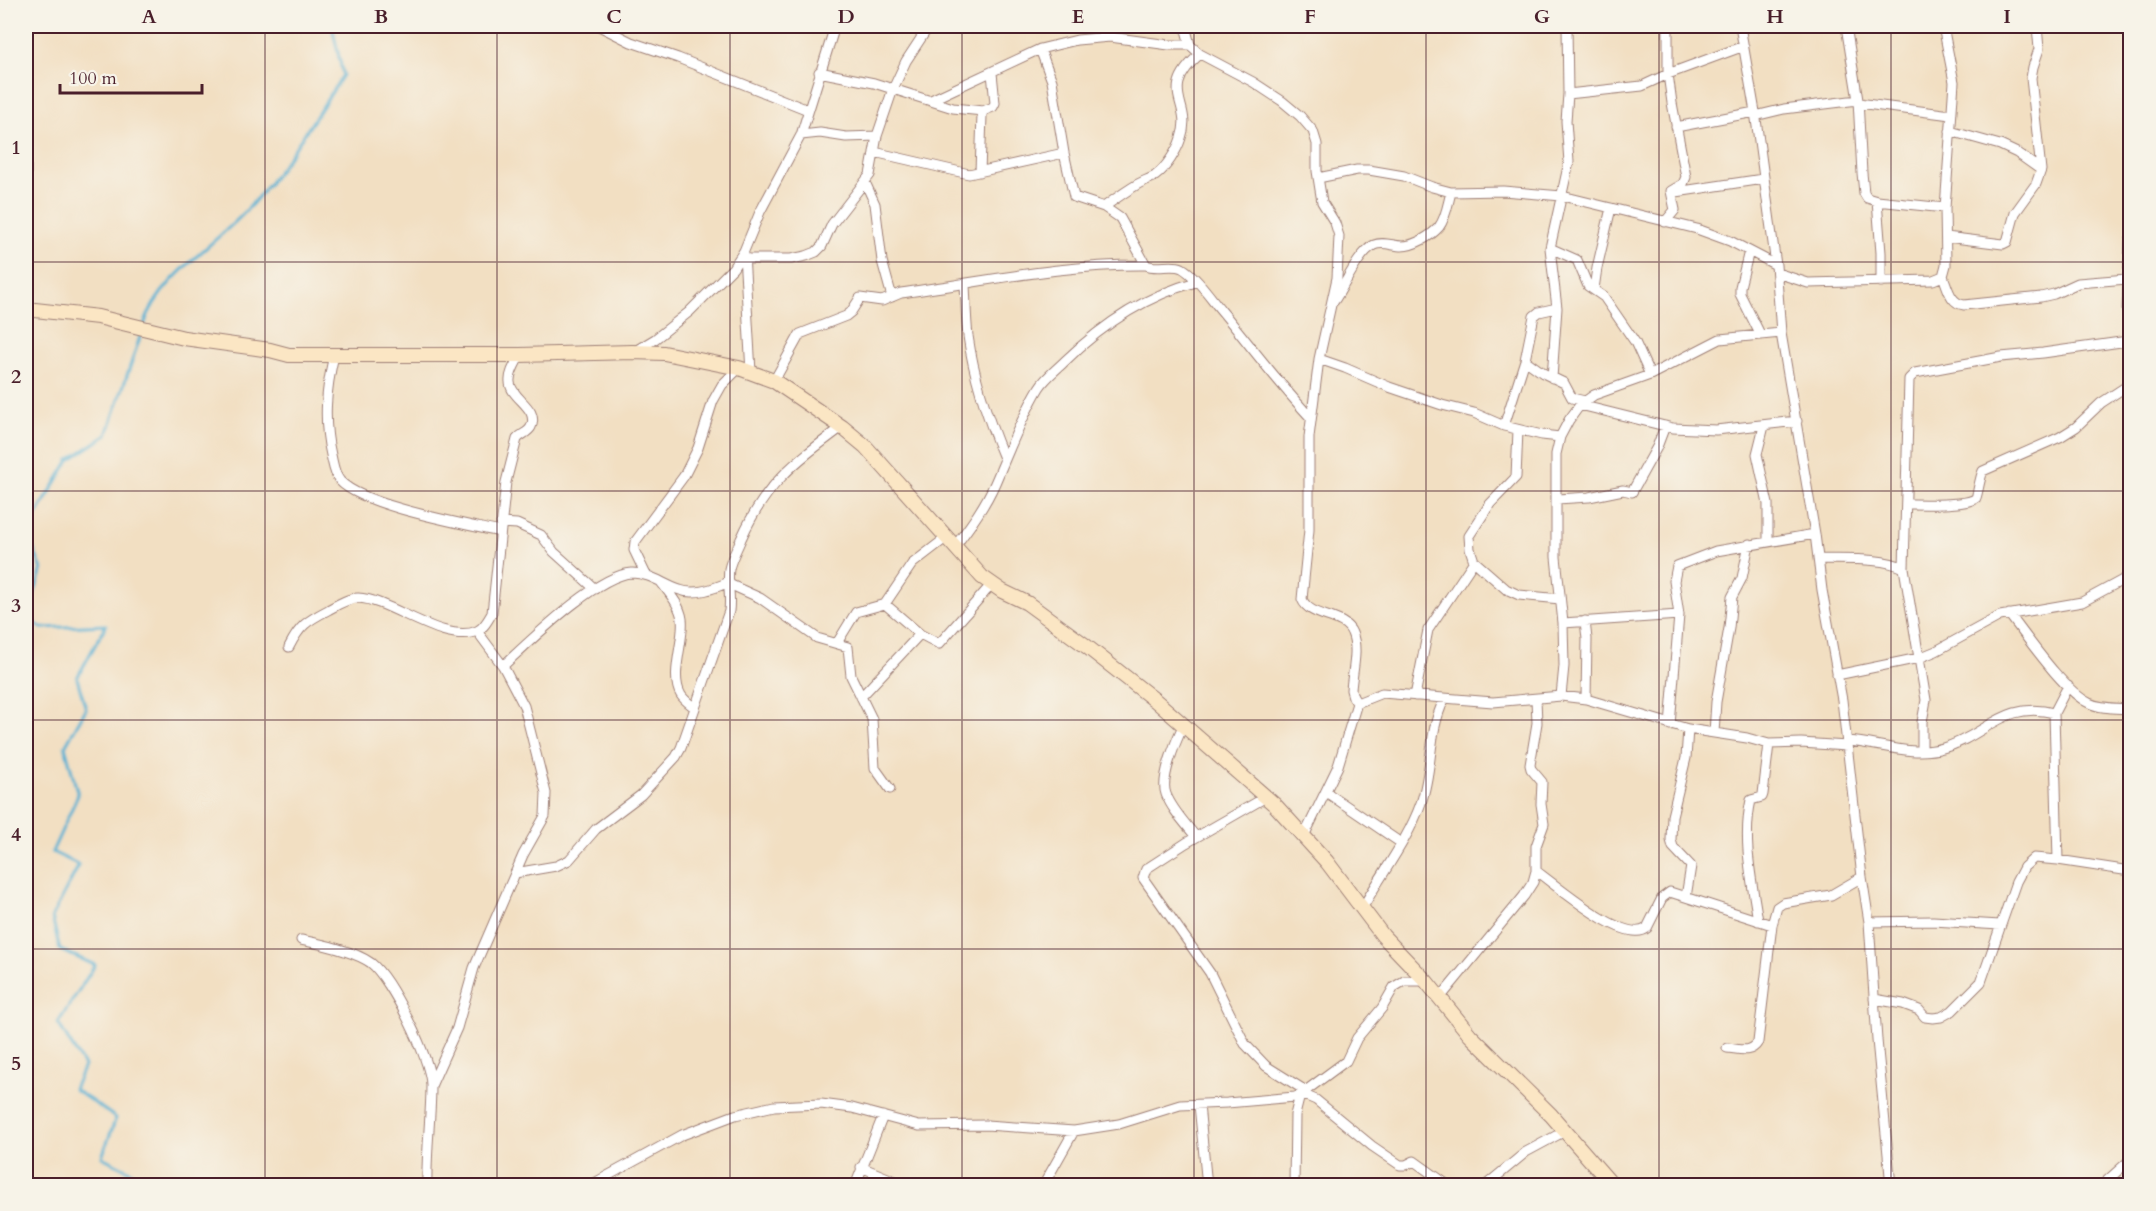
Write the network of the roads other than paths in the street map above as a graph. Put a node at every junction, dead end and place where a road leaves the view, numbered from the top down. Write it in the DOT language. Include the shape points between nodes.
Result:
graph roads {
  1 [pos="599,26"];
  2 [pos="835,26"];
  3 [pos="929,26"];
  4 [pos="1185,26"];
  5 [pos="1567,26"];
  6 [pos="1668,26"];
  7 [pos="1740,26"];
  8 [pos="1846,26"];
  9 [pos="1943,26"];
  10 [pos="2037,26"];
  11 [pos="1190,45"];
  12 [pos="1744,46"];
  13 [pos="1040,49"];
  14 [pos="1200,54"];
  15 [pos="819,72"];
  16 [pos="992,73"];
  17 [pos="1668,74"];
  18 [pos="893,89"];
  19 [pos="1568,94"];
  20 [pos="931,100"];
  21 [pos="1858,101"];
  22 [pos="808,110"];
  23 [pos="983,111"];
  24 [pos="1755,114"];
  25 [pos="1951,115"];
  26 [pos="1676,127"];
  27 [pos="1950,131"];
  28 [pos="801,135"];
  29 [pos="877,136"];
  30 [pos="874,152"];
  31 [pos="1064,153"];
  32 [pos="26,161"];
  33 [pos="2041,170"];
  34 [pos="980,172"];
  35 [pos="1318,178"];
  36 [pos="1763,179"];
  37 [pos="865,182"];
  38 [pos="1450,192"];
  39 [pos="1671,192"];
  40 [pos="1562,196"];
  41 [pos="26,197"];
  42 [pos="1877,201"];
  43 [pos="1104,207"];
  44 [pos="1611,208"];
  45 [pos="1945,208"];
  46 [pos="1665,222"];
  47 [pos="1946,237"];
  48 [pos="2130,241"];
  49 [pos="1550,248"];
  50 [pos="1749,251"];
  51 [pos="744,255"];
  52 [pos="1146,265"];
  53 [pos="1777,269"];
  54 [pos="1943,276"];
  55 [pos="2127,279"];
  56 [pos="1196,282"];
  57 [pos="1881,282"];
  58 [pos="965,285"];
  59 [pos="1594,289"];
  60 [pos="892,297"];
  61 [pos="1331,305"];
  62 [pos="1557,308"];
  63 [pos="26,309"];
  64 [pos="1781,333"];
  65 [pos="1760,334"];
  66 [pos="2128,341"];
  67 [pos="632,352"];
  68 [pos="2130,352"];
  69 [pos="334,355"];
  70 [pos="520,355"];
  71 [pos="1319,360"];
  72 [pos="1525,360"];
  73 [pos="745,370"];
  74 [pos="1650,375"];
  75 [pos="1552,378"];
  76 [pos="774,381"];
  77 [pos="2130,384"];
  78 [pos="1583,403"];
  79 [pos="1311,418"];
  80 [pos="1797,421"];
  81 [pos="1504,426"];
  82 [pos="1665,426"];
  83 [pos="1764,426"];
  84 [pos="842,427"];
  85 [pos="1518,430"];
  86 [pos="1560,437"];
  87 [pos="1004,458"];
  88 [pos="1557,499"];
  89 [pos="1906,504"];
  90 [pos="501,528"];
  91 [pos="1815,534"];
  92 [pos="952,541"];
  93 [pos="1768,541"];
  94 [pos="1749,544"];
  95 [pos="1818,559"];
  96 [pos="1474,561"];
  97 [pos="1904,568"];
  98 [pos="646,575"];
  99 [pos="2130,576"];
  100 [pos="660,580"];
  101 [pos="729,583"];
  102 [pos="992,584"];
  103 [pos="595,588"];
  104 [pos="1560,599"];
  105 [pos="885,604"];
  106 [pos="2009,614"];
  107 [pos="1679,615"];
  108 [pos="1585,621"];
  109 [pos="1563,623"];
  110 [pos="477,631"];
  111 [pos="920,634"];
  112 [pos="837,643"];
  113 [pos="289,647"];
  114 [pos="1919,658"];
  115 [pos="503,666"];
  116 [pos="1837,675"];
  117 [pos="2068,686"];
  118 [pos="1415,696"];
  119 [pos="1561,696"];
  120 [pos="861,697"];
  121 [pos="1536,699"];
  122 [pos="1586,699"];
  123 [pos="1444,700"];
  124 [pos="1357,703"];
  125 [pos="695,708"];
  126 [pos="2130,709"];
  127 [pos="2054,713"];
  128 [pos="1670,725"];
  129 [pos="1183,726"];
  130 [pos="1688,729"];
  131 [pos="1714,733"];
  132 [pos="1769,744"];
  133 [pos="1847,744"];
  134 [pos="1922,751"];
  135 [pos="890,789"];
  136 [pos="1326,792"];
  137 [pos="1266,797"];
  138 [pos="1304,836"];
  139 [pos="1196,837"];
  140 [pos="1401,843"];
  141 [pos="2058,860"];
  142 [pos="1536,871"];
  143 [pos="2130,871"];
  144 [pos="515,873"];
  145 [pos="1862,878"];
  146 [pos="1686,897"];
  147 [pos="1363,907"];
  148 [pos="1758,921"];
  149 [pos="1869,922"];
  150 [pos="2000,925"];
  151 [pos="1772,926"];
  152 [pos="301,940"];
  153 [pos="1426,981"];
  154 [pos="1440,998"];
  155 [pos="1874,999"];
  156 [pos="1728,1048"];
  157 [pos="431,1086"];
  158 [pos="1303,1093"];
  159 [pos="1199,1105"];
  160 [pos="883,1116"];
  161 [pos="1074,1131"];
  162 [pos="1565,1131"];
  163 [pos="2128,1165"];
  164 [pos="861,1167"];
  165 [pos="886,1182"];
  166 [pos="427,1185"];
  167 [pos="588,1185"];
  168 [pos="855,1185"];
  169 [pos="907,1185"];
  170 [pos="1043,1185"];
  171 [pos="1207,1185"];
  172 [pos="1294,1185"];
  173 [pos="1449,1185"];
  174 [pos="1485,1185"];
  175 [pos="1613,1185"];
  176 [pos="1890,1185"];
  177 [pos="2101,1185"];
  1 -- 22 [label="street"];
  2 -- 15 [label="street"];
  3 -- 18 [label="street"];
  4 -- 11 [label="street"];
  5 -- 19 [label="street"];
  6 -- 17 [label="street"];
  7 -- 12 [label="street"];
  8 -- 21 [label="street"];
  9 -- 25 [label="street" via="1953,69"];
  10 -- 33 [label="street" via="2039,49 2031,78"];
  11 -- 13 [label="street" via="1110,37"];
  11 -- 14 [label="street"];
  12 -- 17 [label="street"];
  12 -- 24 [label="street"];
  13 -- 16 [label="street"];
  13 -- 31 [label="street" via="1052,81"];
  14 -- 35 [label="street" via="1254,82 1300,116 1313,131 1317,144"];
  14 -- 43 [label="street" via="1178,83 1184,118 1182,136 1168,162 1155,175"];
  15 -- 18 [label="street"];
  15 -- 22 [label="street"];
  16 -- 20 [label="street"];
  16 -- 23 [label="street" via="995,105"];
  17 -- 19 [label="street" via="1634,88"];
  17 -- 26 [label="street"];
  18 -- 20 [label="street"];
  18 -- 29 [label="street"];
  19 -- 40 [label="street" via="1569,162"];
  20 -- 23 [label="street" via="953,108"];
  21 -- 24 [label="street"];
  21 -- 25 [label="street"];
  21 -- 42 [label="street" via="1864,193"];
  22 -- 28 [label="street"];
  23 -- 34 [label="street"];
  24 -- 26 [label="street"];
  24 -- 36 [label="street"];
  25 -- 27 [label="street"];
  26 -- 39 [label="street" via="1686,177"];
  27 -- 33 [label="street" via="2000,145"];
  27 -- 45 [label="street"];
  28 -- 29 [label="street"];
  28 -- 51 [label="street" via="764,203"];
  29 -- 30 [label="street"];
  30 -- 34 [label="street" via="969,174"];
  30 -- 37 [label="street"];
  31 -- 34 [label="street"];
  31 -- 43 [label="street" via="1074,197"];
  32 -- 41 [label="street"];
  33 -- 47 [label="street" via="2015,213 2007,242"];
  35 -- 38 [label="street" via="1369,170 1404,176"];
  35 -- 61 [label="street" via="1322,202 1339,236"];
  36 -- 39 [label="street"];
  36 -- 53 [label="street"];
  37 -- 51 [label="street" via="831,224 816,252 791,259"];
  37 -- 60 [label="street" via="874,204"];
  38 -- 40 [label="street"];
  38 -- 61 [label="street" via="1438,227 1411,245 1374,245 1365,252"];
  39 -- 46 [label="street" via="1675,210"];
  40 -- 44 [label="street"];
  40 -- 49 [label="street"];
  42 -- 45 [label="street"];
  42 -- 57 [label="street"];
  43 -- 52 [label="street" via="1123,222"];
  44 -- 46 [label="street"];
  44 -- 59 [label="street"];
  45 -- 47 [label="street"];
  46 -- 50 [label="street" via="1705,231"];
  47 -- 54 [label="street"];
  48 -- 55 [label="street"];
  49 -- 59 [label="street" via="1577,260 1588,286"];
  49 -- 62 [label="street"];
  50 -- 53 [label="street"];
  50 -- 65 [label="street" via="1740,294"];
  51 -- 67 [label="street" via="689,312"];
  51 -- 73 [label="street"];
  52 -- 56 [label="street" via="1182,268"];
  52 -- 58 [label="street" via="1107,265"];
  53 -- 57 [label="street" via="1808,283"];
  53 -- 64 [label="street"];
  54 -- 55 [label="street" via="1953,300 1964,305 2041,297 2078,283"];
  54 -- 57 [label="street" via="1933,280"];
  55 -- 66 [label="street"];
  56 -- 79 [label="street"];
  56 -- 87 [label="street" via="1136,306 1073,353 1041,384"];
  58 -- 60 [label="street"];
  58 -- 87 [label="street" via="973,357 988,420"];
  59 -- 74 [label="street" via="1631,336"];
  60 -- 76 [label="street" via="882,301 860,298 846,316 800,334"];
  61 -- 71 [label="street"];
  62 -- 72 [label="street" via="1534,315"];
  62 -- 75 [label="street"];
  63 -- 69 [label="street" via="98,317 184,338 289,355"];
  64 -- 65 [label="street"];
  64 -- 80 [label="street"];
  65 -- 74 [label="street" via="1720,339"];
  66 -- 68 [label="street"];
  66 -- 89 [label="street" via="2001,357 1915,373 1908,388"];
  67 -- 70 [label="street"];
  67 -- 73 [label="street" via="664,353"];
  69 -- 70 [label="street"];
  69 -- 90 [label="street" via="326,418 329,448 339,480 360,494 398,508"];
  70 -- 90 [label="street" via="510,384 531,412 532,423 515,447"];
  71 -- 79 [label="street"];
  71 -- 81 [label="street"];
  72 -- 75 [label="street"];
  72 -- 81 [label="street"];
  73 -- 76 [label="street"];
  73 -- 98 [label="street" via="722,385 684,476 635,542 634,550"];
  74 -- 78 [label="street" via="1594,395"];
  75 -- 78 [label="street" via="1565,385 1572,398"];
  76 -- 84 [label="street"];
  77 -- 89 [label="street" via="2060,437 1983,471 1976,498 1967,502"];
  78 -- 82 [label="street"];
  78 -- 86 [label="street"];
  79 -- 124 [label="street" via="1309,530 1302,599 1308,608 1347,625 1353,634 1351,690"];
  80 -- 83 [label="street"];
  80 -- 91 [label="street"];
  81 -- 85 [label="street"];
  82 -- 83 [label="street" via="1716,430"];
  82 -- 88 [label="street" via="1632,492"];
  83 -- 93 [label="street" via="1757,454 1768,504"];
  84 -- 92 [label="street" via="880,461"];
  84 -- 101 [label="street" via="797,460 761,501 731,562"];
  85 -- 86 [label="street"];
  85 -- 96 [label="street" via="1516,477 1490,504 1469,536"];
  86 -- 88 [label="street" via="1556,454"];
  87 -- 92 [label="street" via="973,523"];
  88 -- 104 [label="street"];
  89 -- 97 [label="street"];
  90 -- 103 [label="street" via="517,524 541,535 554,552"];
  90 -- 110 [label="street" via="492,614"];
  91 -- 93 [label="street"];
  91 -- 95 [label="street"];
  92 -- 102 [label="street"];
  92 -- 105 [label="street" via="912,564"];
  93 -- 94 [label="street"];
  94 -- 107 [label="street" via="1716,550 1677,566 1674,578"];
  94 -- 131 [label="street" via="1742,578 1732,597"];
  95 -- 97 [label="street" via="1880,562"];
  95 -- 116 [label="street"];
  96 -- 104 [label="street" via="1506,589 1519,595"];
  96 -- 118 [label="street" via="1428,630"];
  97 -- 114 [label="street"];
  98 -- 100 [label="street"];
  98 -- 103 [label="street" via="621,575"];
  99 -- 106 [label="street" via="2082,602"];
  100 -- 101 [label="street" via="687,592"];
  100 -- 125 [label="street" via="681,614 679,691"];
  101 -- 112 [label="street" via="760,598 817,638"];
  101 -- 125 [label="street" via="729,611"];
  102 -- 111 [label="street" via="940,644"];
  102 -- 129 [label="street" via="1027,603 1086,646"];
  103 -- 115 [label="street"];
  104 -- 109 [label="street"];
  105 -- 111 [label="street"];
  105 -- 112 [label="street" via="856,612"];
  106 -- 114 [label="street"];
  106 -- 117 [label="street"];
  107 -- 108 [label="street"];
  107 -- 128 [label="street"];
  108 -- 109 [label="street"];
  108 -- 122 [label="street"];
  109 -- 119 [label="street"];
  110 -- 113 [label="street" via="445,630 369,600 352,598 305,622"];
  110 -- 115 [label="street"];
  111 -- 120 [label="street"];
  112 -- 120 [label="street" via="848,647 851,676"];
  114 -- 116 [label="street"];
  114 -- 134 [label="street" via="1926,700"];
  115 -- 144 [label="street" via="524,706 546,793 545,816"];
  116 -- 133 [label="street"];
  117 -- 126 [label="street" via="2091,704"];
  117 -- 127 [label="street"];
  118 -- 123 [label="street"];
  118 -- 124 [label="street" via="1382,693"];
  119 -- 121 [label="street"];
  119 -- 122 [label="street"];
  120 -- 135 [label="street" via="872,719 875,768"];
  121 -- 123 [label="street"];
  121 -- 142 [label="street" via="1537,723 1530,765 1542,782 1544,824 1537,843"];
  122 -- 128 [label="street"];
  123 -- 140 [label="street" via="1432,736 1424,793"];
  124 -- 136 [label="street"];
  125 -- 144 [label="street" via="676,757 641,795 596,830 565,863"];
  127 -- 134 [label="street" via="2029,709 2012,713 1964,739"];
  127 -- 141 [label="street"];
  128 -- 130 [label="street"];
  129 -- 137 [label="street"];
  129 -- 139 [label="street" via="1164,789"];
  130 -- 131 [label="street"];
  130 -- 146 [label="street" via="1671,840 1691,866"];
  131 -- 132 [label="street"];
  132 -- 133 [label="street"];
  132 -- 148 [label="street" via="1763,794 1751,800 1749,809 1748,857"];
  133 -- 134 [label="street" via="1867,742 1892,750"];
  133 -- 145 [label="street"];
  136 -- 138 [label="street"];
  136 -- 140 [label="street"];
  137 -- 138 [label="street"];
  137 -- 139 [label="street"];
  138 -- 147 [label="street"];
  139 -- 158 [label="street" via="1146,870 1144,881 1210,973 1245,1044 1266,1066"];
  140 -- 147 [label="street"];
  141 -- 143 [label="street"];
  141 -- 150 [label="street" via="2034,858 2024,867"];
  142 -- 146 [label="street" via="1596,916 1635,932 1647,928 1665,894"];
  142 -- 154 [label="street" via="1524,896"];
  144 -- 157 [label="street" via="474,968 457,1028"];
  145 -- 149 [label="street"];
  145 -- 151 [label="street" via="1831,895 1780,904"];
  146 -- 148 [label="street"];
  147 -- 153 [label="street" via="1383,936"];
  148 -- 151 [label="street"];
  149 -- 150 [label="street"];
  149 -- 155 [label="street"];
  150 -- 155 [label="street" via="1981,982 1952,1011 1941,1017 1925,1017 1903,1004"];
  151 -- 156 [label="street" via="1758,1042 1748,1050"];
  152 -- 157 [label="street" via="345,951 371,963 406,1016"];
  153 -- 154 [label="street"];
  153 -- 158 [label="street" via="1404,981 1394,987 1357,1038 1346,1061"];
  154 -- 162 [label="street" via="1470,1035"];
  155 -- 176 [label="street"];
  157 -- 166 [label="street"];
  158 -- 159 [label="street"];
  158 -- 172 [label="street" via="1294,1115"];
  158 -- 173 [label="street" via="1400,1165 1414,1161"];
  159 -- 161 [label="street" via="1180,1105 1119,1124"];
  159 -- 171 [label="street"];
  160 -- 161 [label="street" via="919,1126 986,1125"];
  160 -- 164 [label="street"];
  160 -- 167 [label="street" via="820,1104 774,1106 735,1115 682,1135"];
  161 -- 170 [label="street"];
  162 -- 174 [label="street" via="1526,1152"];
  162 -- 175 [label="street"];
  163 -- 177 [label="street"];
  164 -- 165 [label="street"];
  164 -- 168 [label="street"];
  165 -- 169 [label="street"];
}
